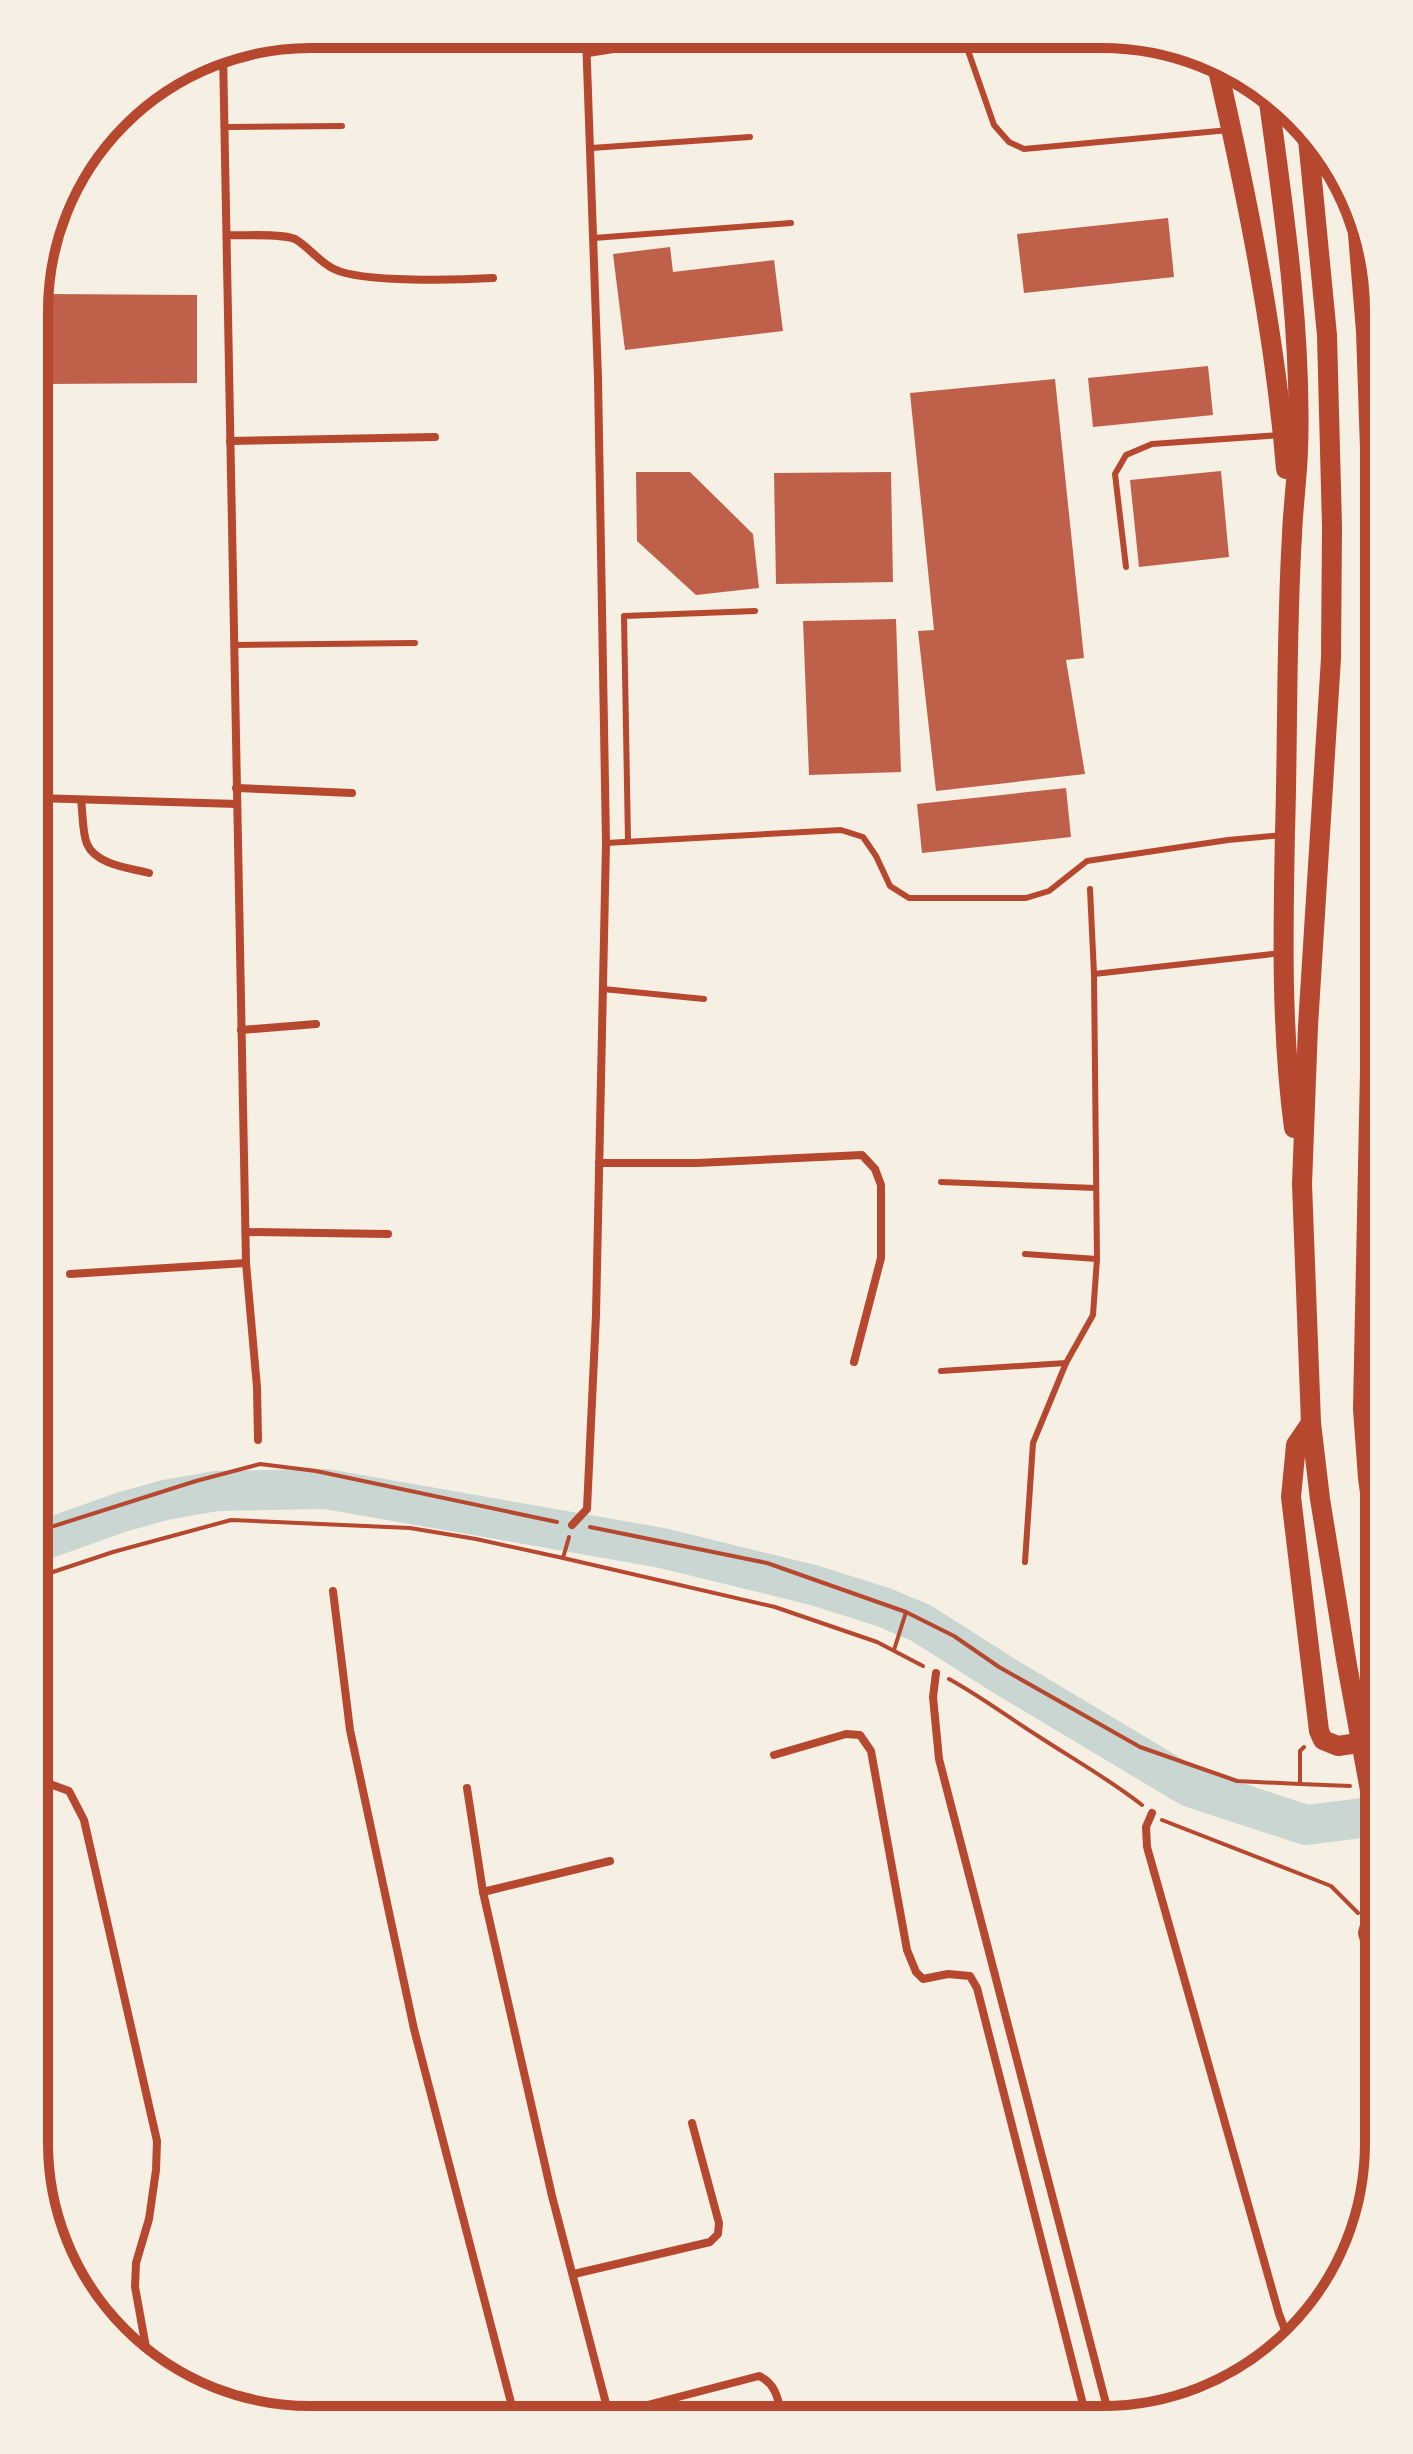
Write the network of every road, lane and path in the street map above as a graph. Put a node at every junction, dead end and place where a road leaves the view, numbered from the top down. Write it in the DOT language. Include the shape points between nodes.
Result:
graph roads {
  1 [pos="587,48"];
  2 [pos="619,48"];
  3 [pos="967,48"];
  4 [pos="588,53"];
  5 [pos="223,64"];
  6 [pos="1220,76"];
  7 [pos="1270,109"];
  8 [pos="342,126"];
  9 [pos="226,127"];
  10 [pos="1232,130"];
  11 [pos="750,137"];
  12 [pos="591,148"];
  13 [pos="1309,149"];
  14 [pos="791,223"];
  15 [pos="227,235"];
  16 [pos="594,238"];
  17 [pos="1360,261"];
  18 [pos="493,278"];
  19 [pos="1365,319"];
  20 [pos="1283,434"];
  21 [pos="435,437"];
  22 [pos="230,441"];
  23 [pos="1291,537"];
  24 [pos="1126,567"];
  25 [pos="755,611"];
  26 [pos="415,643"];
  27 [pos="234,645"];
  28 [pos="236,788"];
  29 [pos="352,793"];
  30 [pos="48,799"];
  31 [pos="81,800"];
  32 [pos="237,804"];
  33 [pos="1285,835"];
  34 [pos="628,841"];
  35 [pos="606,843"];
  36 [pos="149,873"];
  37 [pos="1090,889"];
  38 [pos="1284,953"];
  39 [pos="1094,974"];
  40 [pos="603,989"];
  41 [pos="704,999"];
  42 [pos="316,1024"];
  43 [pos="241,1030"];
  44 [pos="599,1163"];
  45 [pos="941,1182"];
  46 [pos="1302,1184"];
  47 [pos="1096,1188"];
  48 [pos="246,1232"];
  49 [pos="388,1234"];
  50 [pos="1025,1254"];
  51 [pos="1097,1259"];
  52 [pos="246,1263"];
  53 [pos="70,1274"];
  54 [pos="854,1362"];
  55 [pos="1066,1363"];
  56 [pos="941,1371"];
  57 [pos="1311,1423"];
  58 [pos="258,1440"];
  59 [pos="572,1525"];
  60 [pos="48,1528"];
  61 [pos="563,1558"];
  62 [pos="1025,1562"];
  63 [pos="48,1574"];
  64 [pos="333,1591"];
  65 [pos="906,1612"];
  66 [pos="894,1650"];
  67 [pos="936,1673"];
  68 [pos="1319,1731"];
  69 [pos="1364,1742"];
  70 [pos="774,1755"];
  71 [pos="1364,1759"];
  72 [pos="48,1783"];
  73 [pos="1300,1784"];
  74 [pos="1363,1786"];
  75 [pos="467,1788"];
  76 [pos="1152,1813"];
  77 [pos="610,1861"];
  78 [pos="483,1892"];
  79 [pos="1364,1915"];
  80 [pos="692,2123"];
  81 [pos="574,2274"];
  82 [pos="1286,2331"];
  83 [pos="146,2348"];
  84 [pos="512,2406"];
  85 [pos="607,2406"];
  86 [pos="650,2406"];
  87 [pos="780,2406"];
  88 [pos="1083,2406"];
  89 [pos="1107,2406"];
  1 -- 4 [label="street"];
  2 -- 4 [label="street"];
  3 -- 10 [label="lane" via="994,125 1024,149"];
  4 -- 12 [label="street"];
  5 -- 9 [label="street"];
  6 -- 10 [label="main road"];
  7 -- 23 [label="main road" via="1298,385"];
  8 -- 9 [label="lane"];
  9 -- 15 [label="street"];
  10 -- 20 [label="main road"];
  11 -- 12 [label="lane"];
  12 -- 16 [label="street"];
  13 -- 46 [label="main road" via="1327,335 1332,527 1331,658"];
  14 -- 16 [label="lane"];
  15 -- 18 [label="street" via="291,237 332,269 359,277"];
  15 -- 22 [label="street"];
  16 -- 35 [label="street"];
  17 -- 19 [label="main road"];
  20 -- 23 [label="main road"];
  20 -- 24 [label="lane" via="1152,444 1126,455 1115,474"];
  21 -- 22 [label="street"];
  22 -- 27 [label="street"];
  23 -- 33 [label="main road"];
  25 -- 34 [label="lane" via="624,616"];
  26 -- 27 [label="lane"];
  27 -- 28 [label="street"];
  28 -- 29 [label="street"];
  28 -- 32 [label="street"];
  30 -- 31 [label="street"];
  31 -- 32 [label="street"];
  31 -- 36 [label="street" via="87,844 97,856"];
  32 -- 43 [label="street"];
  33 -- 34 [label="lane" via="1087,861 1049,891 1026,898 909,898 890,886 863,837 841,830"];
  33 -- 38 [label="main road"];
  34 -- 35 [label="lane"];
  35 -- 40 [label="street"];
  37 -- 39 [label="lane"];
  38 -- 39 [label="lane"];
  38 -- 46 [label="main road" via="1289,1088"];
  39 -- 47 [label="lane"];
  40 -- 41 [label="lane"];
  40 -- 44 [label="street"];
  42 -- 43 [label="street"];
  43 -- 48 [label="street"];
  44 -- 54 [label="street" via="862,1155 881,1185 881,1258"];
  44 -- 59 [label="street" via="587,1509"];
  45 -- 47 [label="lane"];
  46 -- 57 [label="main road"];
  47 -- 51 [label="lane"];
  48 -- 49 [label="street"];
  48 -- 52 [label="street"];
  50 -- 51 [label="lane"];
  51 -- 55 [label="lane" via="1093,1315"];
  52 -- 53 [label="street"];
  52 -- 58 [label="street"];
  55 -- 56 [label="lane"];
  55 -- 62 [label="lane" via="1033,1443"];
  57 -- 68 [label="main road" via="1296,1445 1291,1497"];
  57 -- 71 [label="main road"];
  59 -- 60 [label="path" via="260,1464"];
  59 -- 61 [label="path"];
  59 -- 65 [label="path" via="767,1563"];
  61 -- 63 [label="path" via="410,1528 231,1520"];
  61 -- 66 [label="path" via="775,1607"];
  64 -- 84 [label="street" via="350,1730 414,2029"];
  65 -- 66 [label="path"];
  65 -- 73 [label="path" via="1140,1747 1237,1781"];
  66 -- 67 [label="path"];
  67 -- 76 [label="path" via="1115,1783"];
  67 -- 89 [label="street" via="933,1717 939,1759"];
  68 -- 69 [label="main road" via="1323,1740 1338,1746"];
  68 -- 73 [label="path" via="1300,1751"];
  70 -- 88 [label="street" via="846,1734 860,1735 871,1751 907,1950 916,1972 923,1979 970,1976 977,1988"];
  72 -- 83 [label="street" via="69,1791 84,1820 157,2141 149,2219 136,2263"];
  73 -- 74 [label="path"];
  75 -- 78 [label="street"];
  76 -- 79 [label="path" via="1331,1886"];
  76 -- 82 [label="street" via="1147,1847"];
  77 -- 78 [label="street"];
  78 -- 81 [label="street"];
  80 -- 81 [label="street" via="718,2234 710,2242"];
  81 -- 85 [label="street"];
  86 -- 87 [label="street" via="759,2376 776,2391"];
}
